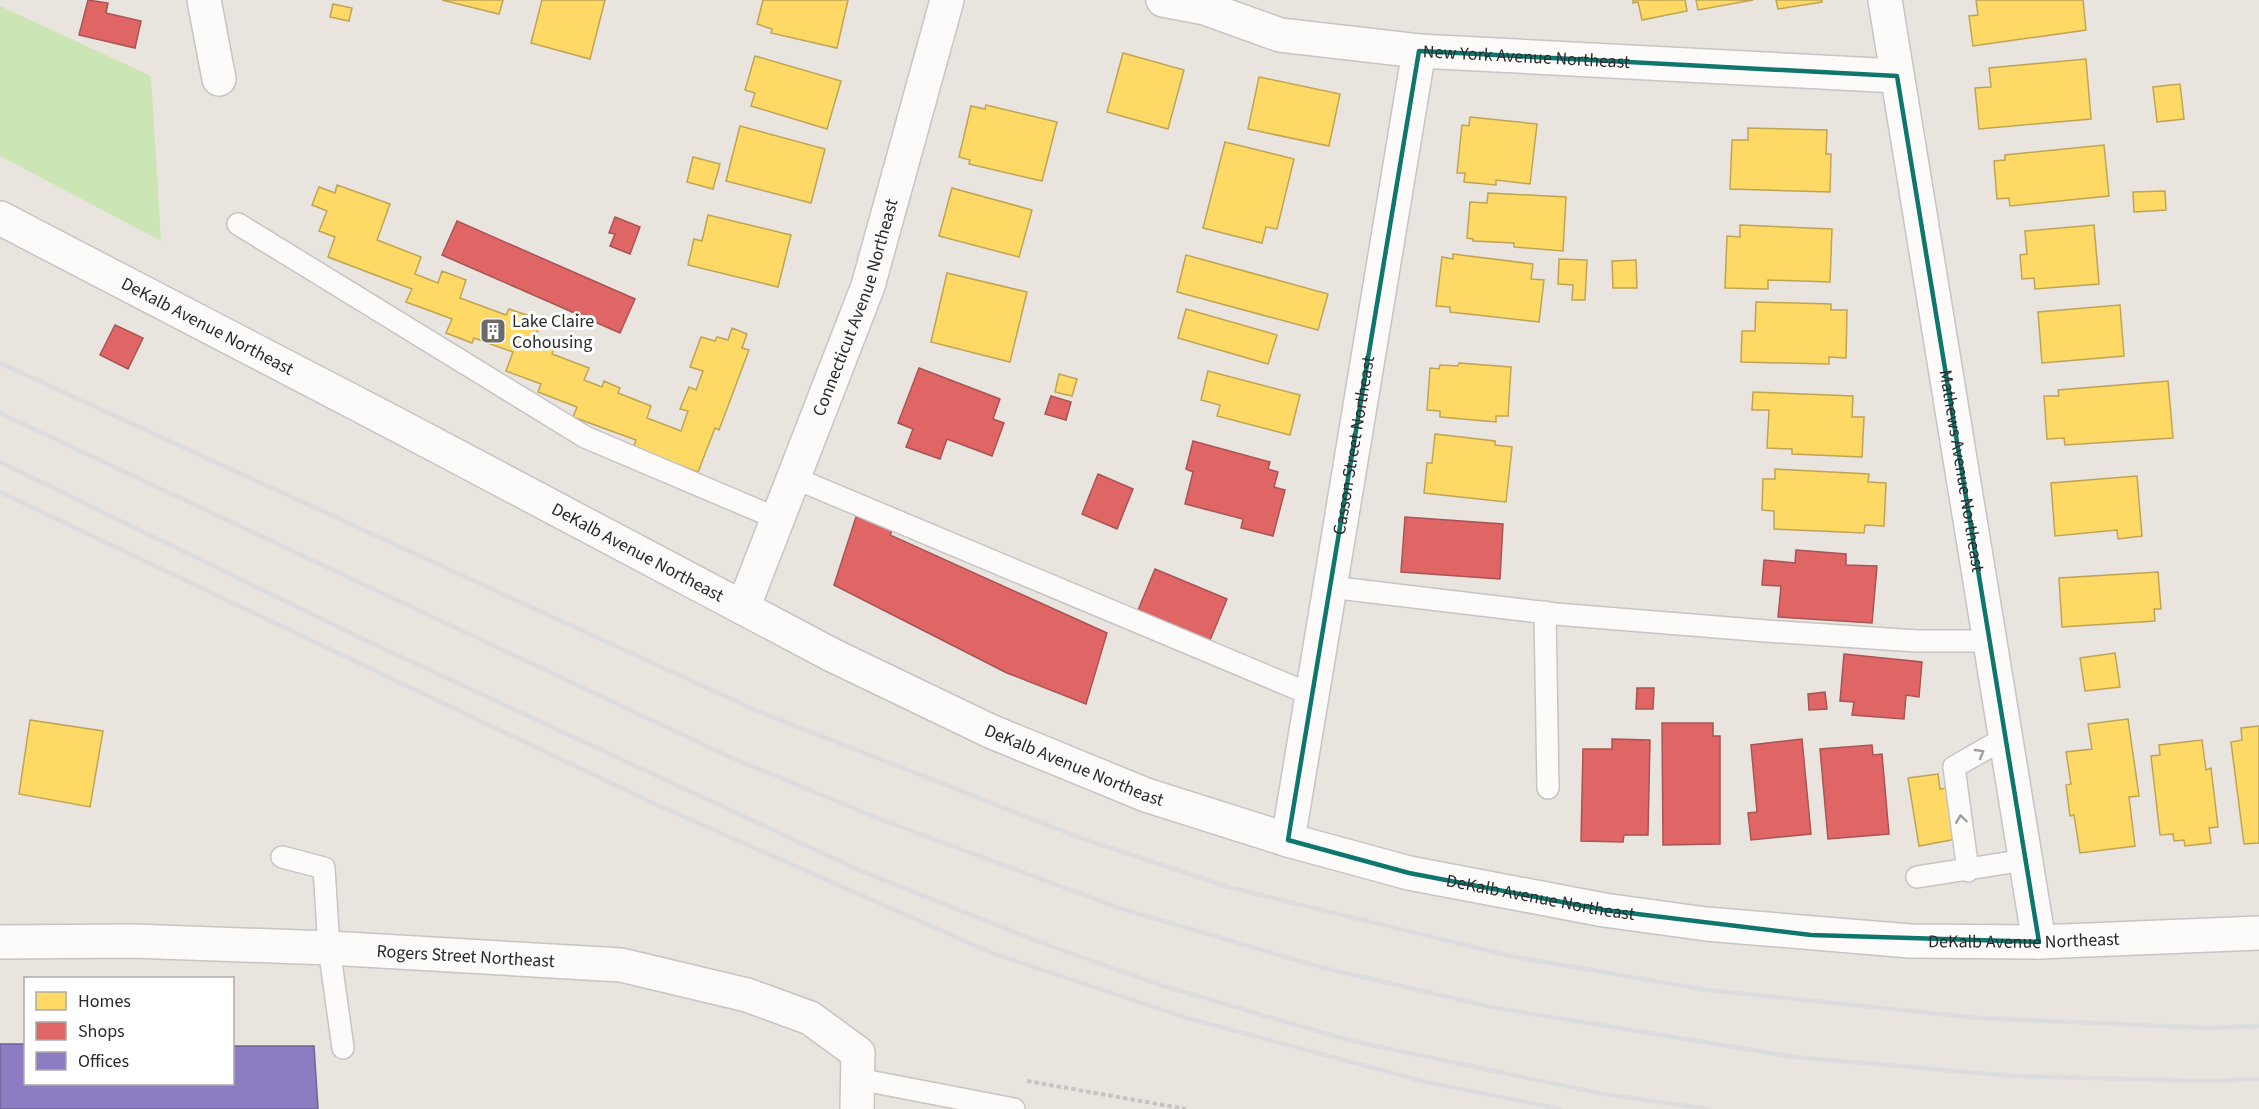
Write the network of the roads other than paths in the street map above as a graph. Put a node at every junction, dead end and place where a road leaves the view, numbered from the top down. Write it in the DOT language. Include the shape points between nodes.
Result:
graph roads {
  1 [pos="204,0"];
  2 [pos="947,0"];
  3 [pos="1163,0"];
  4 [pos="1885,0"];
  5 [pos="1419,51"];
  6 [pos="1897,76"];
  7 [pos="219,80"];
  8 [pos="0,218"];
  9 [pos="238,224"];
  10 [pos="792,477"];
  11 [pos="776,518"];
  12 [pos="1330,587"];
  13 [pos="743,608"];
  14 [pos="1545,612"];
  15 [pos="1989,641"];
  16 [pos="1312,695"];
  17 [pos="2006,738"];
  18 [pos="1548,788"];
  19 [pos="1288,840"];
  20 [pos="282,857"];
  21 [pos="2025,860"];
  22 [pos="1968,871"];
  23 [pos="1917,877"];
  24 [pos="2259,933"];
  25 [pos="0,942"];
  26 [pos="2039,942"];
  27 [pos="329,948"];
  28 [pos="343,1048"];
  29 [pos="857,1094"];
  30 [pos="1009,1108"];
  1 -- 7 [label="street"];
  2 -- 10 [label="street, Connecticut Avenue Northeast" via="868,286"];
  3 -- 5 [label="street, New York Avenue Northeast" via="1205,8 1280,35"];
  4 -- 6 [label="street, Mathews Avenue Northeast"];
  5 -- 6 [label="street, New York Avenue Northeast"];
  5 -- 12 [label="street, Casson Street Northeast"];
  6 -- 15 [label="street, Mathews Avenue Northeast"];
  8 -- 13 [label="street, DeKalb Avenue Northeast"];
  9 -- 11 [label="lane" via="585,437"];
  10 -- 11 [label="street, Connecticut Avenue Northeast"];
  10 -- 16 [label="lane"];
  11 -- 13 [label="street, Connecticut Avenue Northeast"];
  12 -- 14 [label="lane"];
  12 -- 16 [label="street, Casson Street Northeast"];
  13 -- 19 [label="street, DeKalb Avenue Northeast" via="908,693 1072,767"];
  14 -- 15 [label="lane" via="1766,632"];
  14 -- 18 [label="lane"];
  15 -- 17 [label="street, Mathews Avenue Northeast"];
  16 -- 19 [label="street, Casson Street Northeast"];
  17 -- 21 [label="street, Mathews Avenue Northeast"];
  22 -- 17 [label="lane, one-way" via="1954,767"];
  19 -- 26 [label="street, DeKalb Avenue Northeast" via="1409,873 1604,910 1811,935"];
  20 -- 27 [label="lane" via="324,868"];
  21 -- 22 [label="lane"];
  21 -- 26 [label="street, Mathews Avenue Northeast"];
  22 -- 23 [label="lane"];
  24 -- 26 [label="street, DeKalb Avenue Northeast"];
  25 -- 27 [label="street, Rogers Street Northeast" via="133,941"];
  27 -- 28 [label="lane"];
  27 -- 29 [label="street, Rogers Street Northeast" via="621,965 747,994 810,1018 858,1053"];
  29 -- 30 [label="lane"];
}
